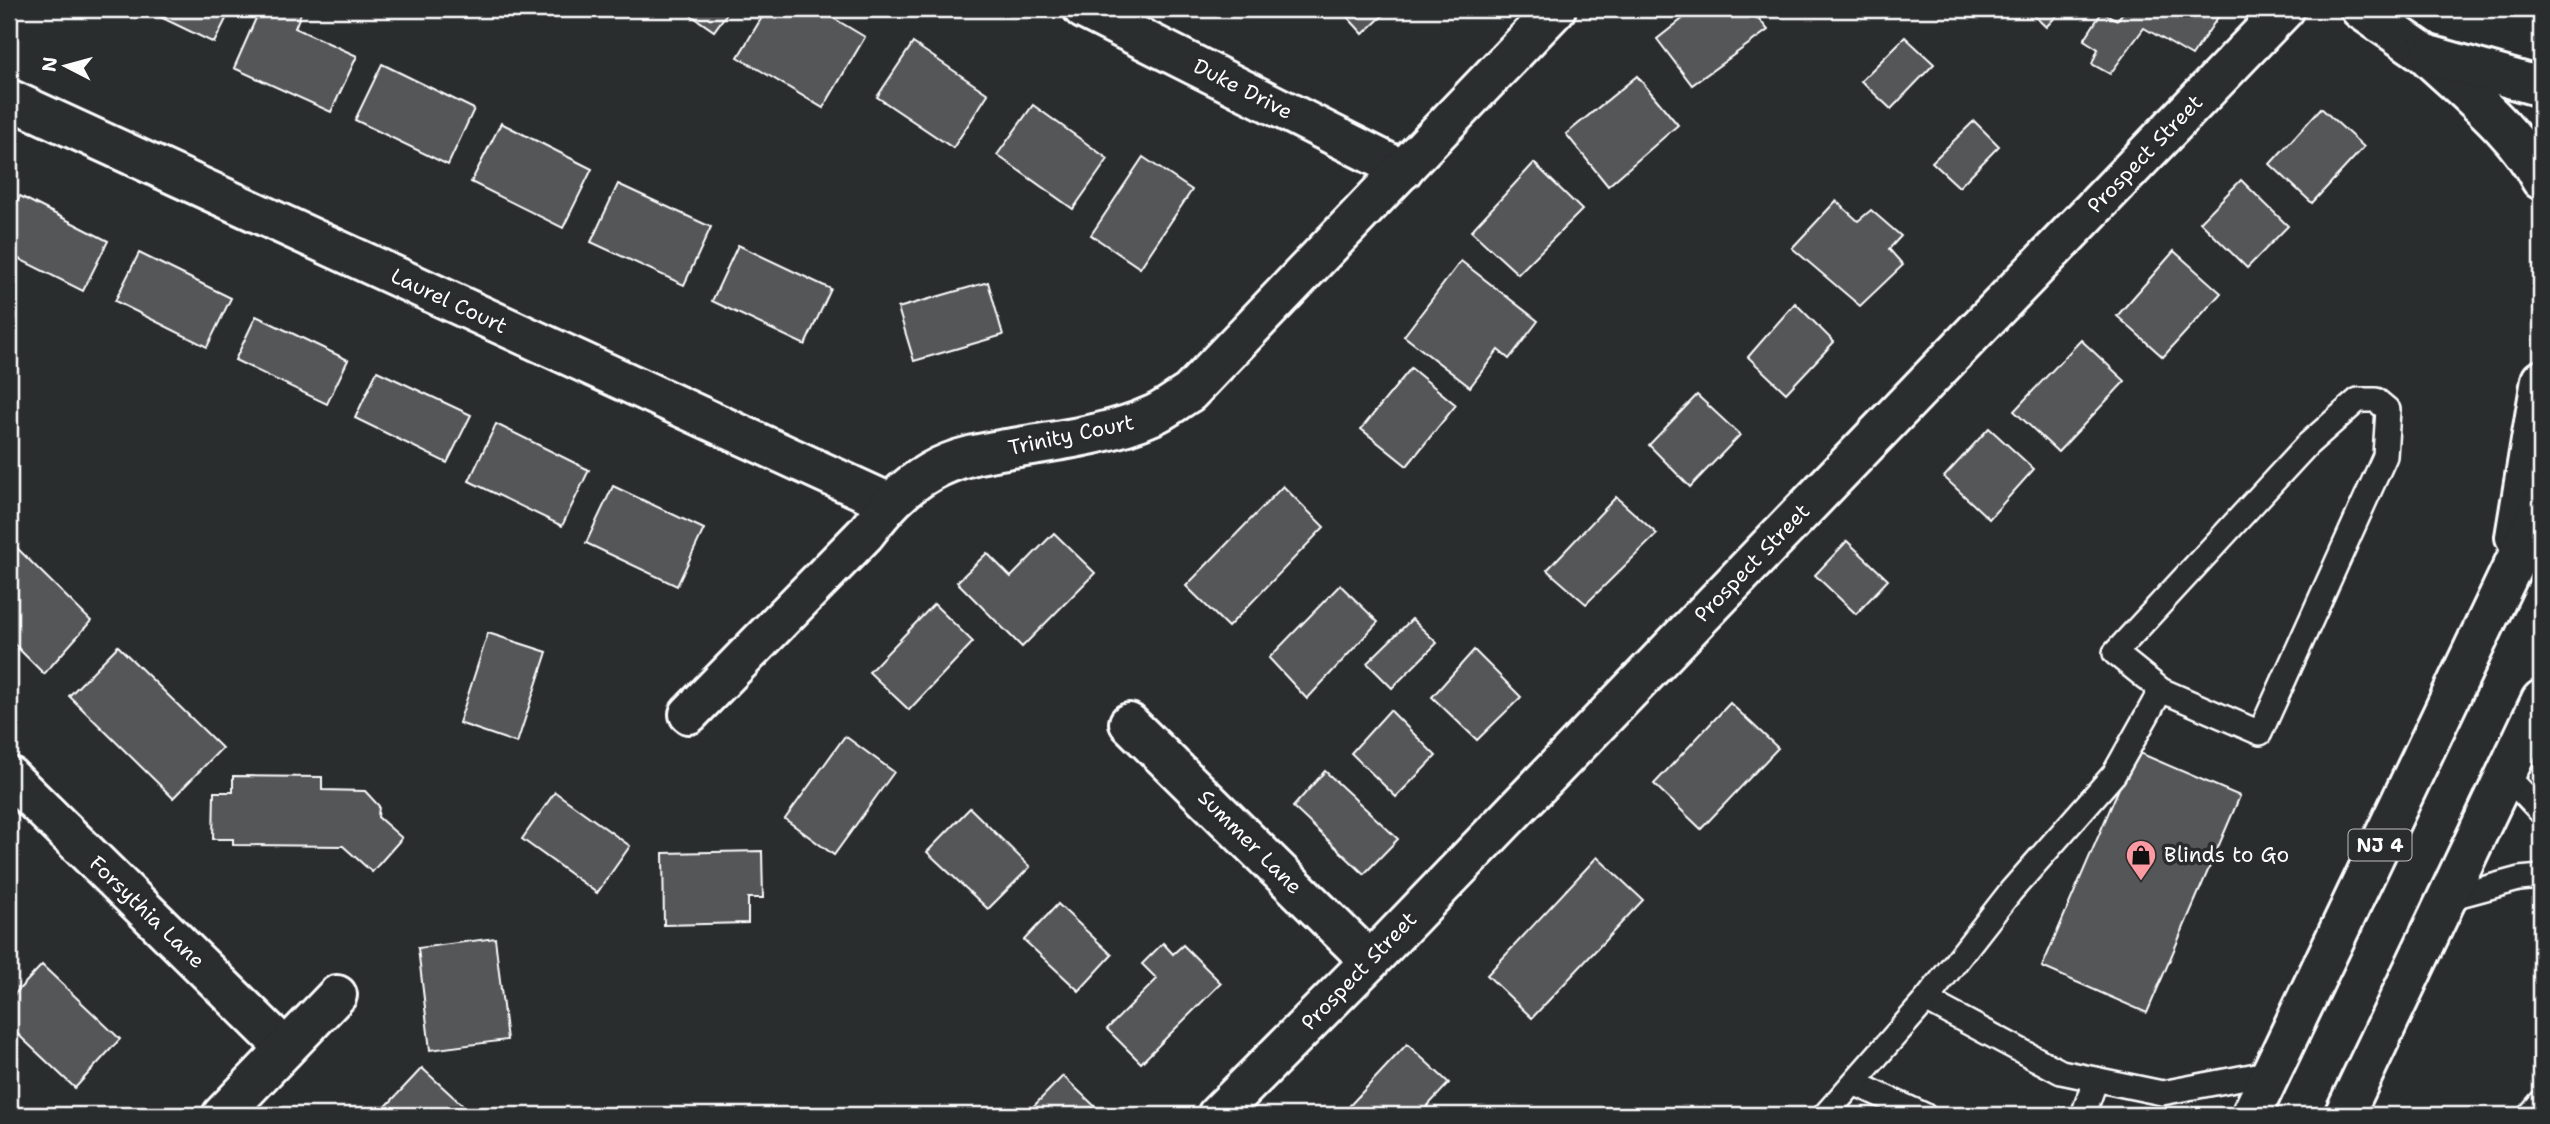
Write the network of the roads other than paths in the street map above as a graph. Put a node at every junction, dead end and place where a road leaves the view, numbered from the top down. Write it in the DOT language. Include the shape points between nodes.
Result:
graph roads {
  1 [pos="1083,9"];
  2 [pos="1556,9"];
  3 [pos="2285,9"];
  4 [pos="2360,9"];
  5 [pos="2424,54"];
  6 [pos="2541,87"];
  7 [pos="9,99"];
  8 [pos="1403,170"];
  9 [pos="2541,180"];
  10 [pos="2541,380"];
  11 [pos="890,503"];
  12 [pos="2541,507"];
  13 [pos="2509,575"];
  14 [pos="2161,690"];
  15 [pos="2541,700"];
  16 [pos="689,714"];
  17 [pos="2541,718"];
  18 [pos="1129,723"];
  19 [pos="2509,772"];
  20 [pos="9,776"];
  21 [pos="2541,812"];
  22 [pos="2541,877"];
  23 [pos="2449,898"];
  24 [pos="1370,961"];
  25 [pos="337,995"];
  26 [pos="1926,1000"];
  27 [pos="285,1048"];
  28 [pos="2272,1072"];
  29 [pos="2096,1079"];
  30 [pos="1854,1083"];
  31 [pos="2541,1102"];
  32 [pos="222,1115"];
  33 [pos="1217,1115"];
  34 [pos="1825,1115"];
  35 [pos="1924,1115"];
  36 [pos="2082,1115"];
  37 [pos="2251,1115"];
  38 [pos="2344,1115"];
  39 [pos="2530,1115"];
  1 -- 8 [label="main road, Duke Drive"];
  2 -- 8 [label="main road, Trinity Court"];
  3 -- 24 [label="main road, Prospect Street"];
  4 -- 5 [label="main road"];
  5 -- 6 [label="main road"];
  5 -- 9 [label="main road" via="2509,135"];
  7 -- 11 [label="main road, Laurel Court"];
  8 -- 11 [label="main road, Trinity Court" via="1189,393 1154,415 1124,426 969,456 932,471"];
  10 -- 13 [label="main road"];
  11 -- 16 [label="main road, Trinity Court"];
  12 -- 13 [label="main road, NJ 4"];
  13 -- 28 [label="main road, NJ 4"];
  14 -- 14 [label="lane" via="2260,733 2385,456 2388,410 2376,400 2358,400 2307,445 2115,653"];
  14 -- 26 [label="lane" via="2114,774 2011,891"];
  15 -- 19 [label="main road"];
  17 -- 19 [label="main road"];
  18 -- 24 [label="main road, Summer Lane"];
  19 -- 21 [label="lane"];
  19 -- 23 [label="main road"];
  20 -- 27 [label="main road, Forsythia Lane"];
  22 -- 23 [label="lane"];
  23 -- 38 [label="main road"];
  24 -- 33 [label="main road, Prospect Street"];
  25 -- 27 [label="main road"];
  26 -- 29 [label="lane" via="2061,1072"];
  26 -- 30 [label="lane"];
  27 -- 32 [label="main road"];
  28 -- 29 [label="lane" via="2162,1093"];
  28 -- 37 [label="main road, NJ 4"];
  29 -- 36 [label="lane"];
  30 -- 34 [label="lane"];
  30 -- 35 [label="lane"];
  31 -- 39 [label="lane"];
}
